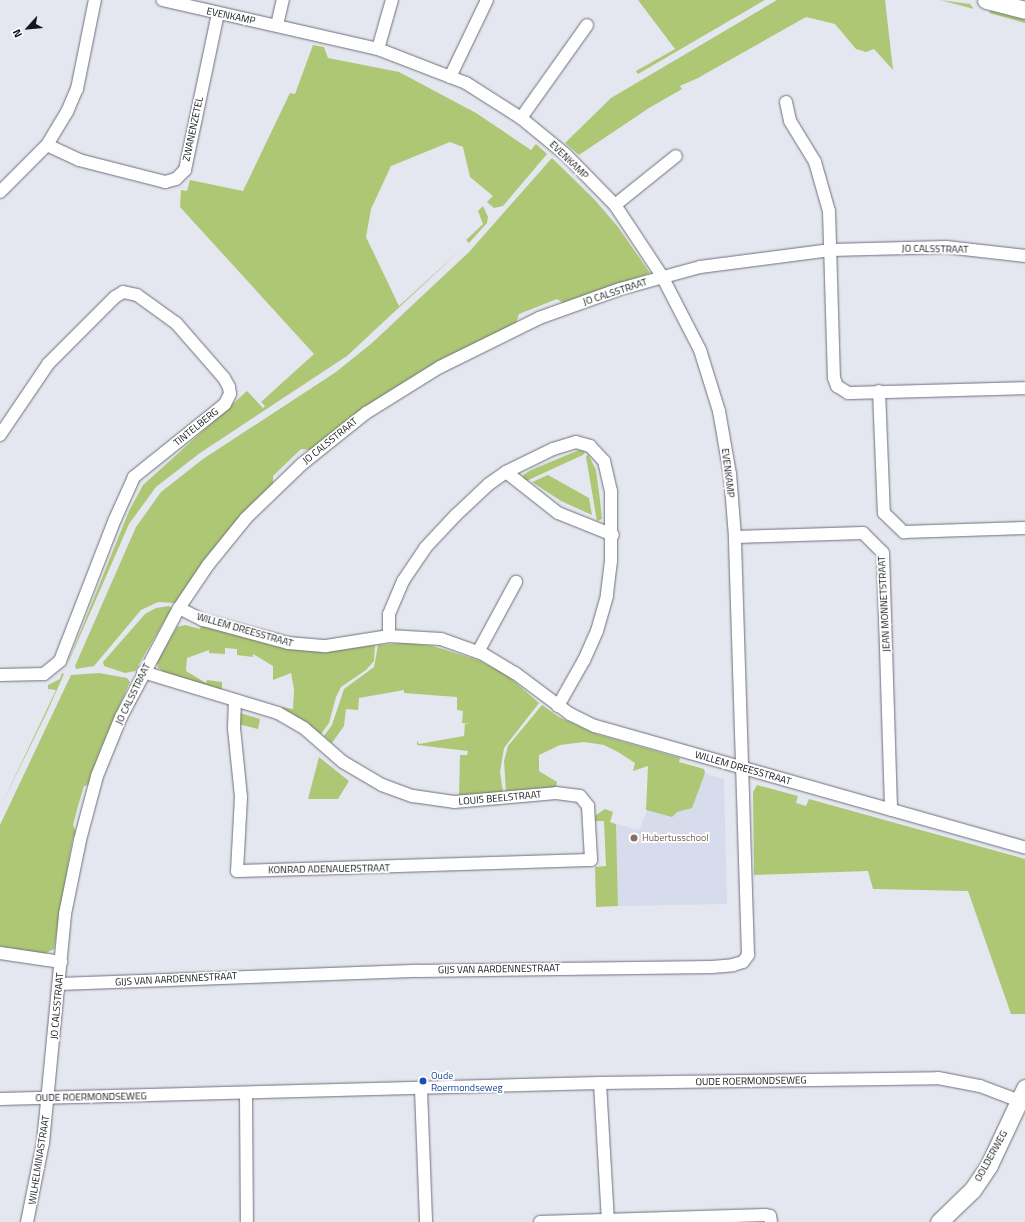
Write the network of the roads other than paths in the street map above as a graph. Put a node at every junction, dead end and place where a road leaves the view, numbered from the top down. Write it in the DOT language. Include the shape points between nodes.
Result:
graph roads {
  1 [pos="96,0"];
  2 [pos="162,0"];
  3 [pos="282,0"];
  4 [pos="392,0"];
  5 [pos="487,0"];
  6 [pos="986,0"];
  7 [pos="1025,10"];
  8 [pos="218,13"];
  9 [pos="277,25"];
  10 [pos="587,25"];
  11 [pos="378,48"];
  12 [pos="450,77"];
  13 [pos="786,102"];
  14 [pos="521,118"];
  15 [pos="46,145"];
  16 [pos="676,156"];
  17 [pos="0,192"];
  18 [pos="615,205"];
  19 [pos="831,250"];
  20 [pos="1025,256"];
  21 [pos="662,276"];
  22 [pos="1025,388"];
  23 [pos="879,391"];
  24 [pos="0,435"];
  25 [pos="506,472"];
  26 [pos="1025,528"];
  27 [pos="613,535"];
  28 [pos="735,537"];
  29 [pos="516,582"];
  30 [pos="179,608"];
  31 [pos="389,636"];
  32 [pos="478,652"];
  33 [pos="143,672"];
  34 [pos="0,675"];
  35 [pos="235,701"];
  36 [pos="558,706"];
  37 [pos="742,767"];
  38 [pos="891,810"];
  39 [pos="1025,848"];
  40 [pos="591,860"];
  41 [pos="0,953"];
  42 [pos="61,962"];
  43 [pos="59,984"];
  44 [pos="600,1083"];
  45 [pos="421,1090"];
  46 [pos="246,1094"];
  47 [pos="48,1097"];
  48 [pos="1023,1098"];
  49 [pos="0,1099"];
  50 [pos="608,1221"];
  51 [pos="28,1222"];
  52 [pos="247,1222"];
  53 [pos="426,1222"];
  54 [pos="540,1222"];
  55 [pos="771,1222"];
  56 [pos="939,1222"];
  1 -- 15 [label="street" via="77,89"];
  2 -- 8 [label="street, EVENKAMP"];
  3 -- 9 [label="street"];
  4 -- 11 [label="street"];
  5 -- 12 [label="street"];
  6 -- 7 [label="street"];
  8 -- 9 [label="street, EVENKAMP"];
  8 -- 15 [label="street, ZWANENZETEL" via="185,170 176,179 166,182 79,160"];
  9 -- 11 [label="street, EVENKAMP"];
  10 -- 14 [label="street"];
  11 -- 12 [label="street, EVENKAMP"];
  12 -- 14 [label="street, EVENKAMP" via="466,82"];
  13 -- 19 [label="street" via="790,121 815,162 824,189 829,211"];
  14 -- 18 [label="street, EVENKAMP" via="558,147"];
  15 -- 17 [label="street"];
  16 -- 18 [label="street"];
  18 -- 21 [label="street, EVENKAMP"];
  19 -- 20 [label="street, JO CALSSTRAAT" via="946,247"];
  19 -- 21 [label="street, JO CALSSTRAAT" via="762,257"];
  19 -- 23 [label="street" via="834,378 837,386 848,393"];
  21 -- 28 [label="street, EVENKAMP" via="700,350 719,411 730,474"];
  21 -- 30 [label="street, JO CALSSTRAAT" via="539,318 440,368 366,413 302,464 246,518 208,565"];
  22 -- 23 [label="street"];
  23 -- 26 [label="street" via="884,513 904,532"];
  24 -- 34 [label="street, TINTELBERG" via="48,364 123,292 137,295 176,323 229,387 230,394 225,404 134,477 60,661 44,674"];
  25 -- 27 [label="street" via="558,513"];
  25 -- 27 [label="street" via="553,449 576,442 590,446 604,461 611,491"];
  25 -- 31 [label="street" via="489,484 425,548 403,581 389,614"];
  27 -- 36 [label="street" via="607,596 597,631"];
  28 -- 37 [label="street, EVENKAMP"];
  28 -- 38 [label="street, JEAN MONNETSTRAAT" via="863,533 883,553"];
  29 -- 32 [label="street"];
  30 -- 31 [label="street, WILLEM DREESSTRAAT" via="203,620 288,644 326,646"];
  30 -- 33 [label="street, JO CALSSTRAAT"];
  31 -- 32 [label="street, WILLEM DREESSTRAAT" via="441,639"];
  32 -- 36 [label="street, WILLEM DREESSTRAAT" via="515,673"];
  33 -- 35 [label="street, LOUIS BEELSTRAAT"];
  33 -- 42 [label="street, JO CALSSTRAAT" via="97,776 80,840 67,907"];
  35 -- 40 [label="street, LOUIS BEELSTRAAT" via="278,713 304,728 343,762 382,785 413,796 454,802 556,793 580,796 588,806"];
  35 -- 40 [label="street, KONRAD ADENAUERSTRAAT" via="234,728 241,797 237,871"];
  36 -- 37 [label="street, WILLEM DREESSTRAAT" via="595,726"];
  37 -- 38 [label="street, WILLEM DREESSTRAAT"];
  37 -- 43 [label="street, GIJS VAN AARDENNESTRAAT" via="748,955 743,962 734,965 411,971"];
  38 -- 39 [label="street, WILLEM DREESSTRAAT"];
  41 -- 42 [label="street"];
  42 -- 43 [label="street, JO CALSSTRAAT"];
  43 -- 47 [label="street, JO CALSSTRAAT"];
  44 -- 45 [label="street, OUDE ROERMONDSEWEG"];
  44 -- 48 [label="street, OUDE ROERMONDSEWEG" via="938,1078"];
  44 -- 50 [label="street"];
  45 -- 46 [label="street, OUDE ROERMONDSEWEG"];
  45 -- 53 [label="street"];
  46 -- 47 [label="street, OUDE ROERMONDSEWEG"];
  46 -- 52 [label="street"];
  47 -- 49 [label="street, OUDE ROERMONDSEWEG"];
  47 -- 51 [label="street, WILHELMINASTRAAT" via="36,1188"];
  48 -- 56 [label="street, OOLDERWEG" via="977,1183"];
  50 -- 54 [label="street"];
  50 -- 55 [label="street" via="765,1215 770,1216"];
}
